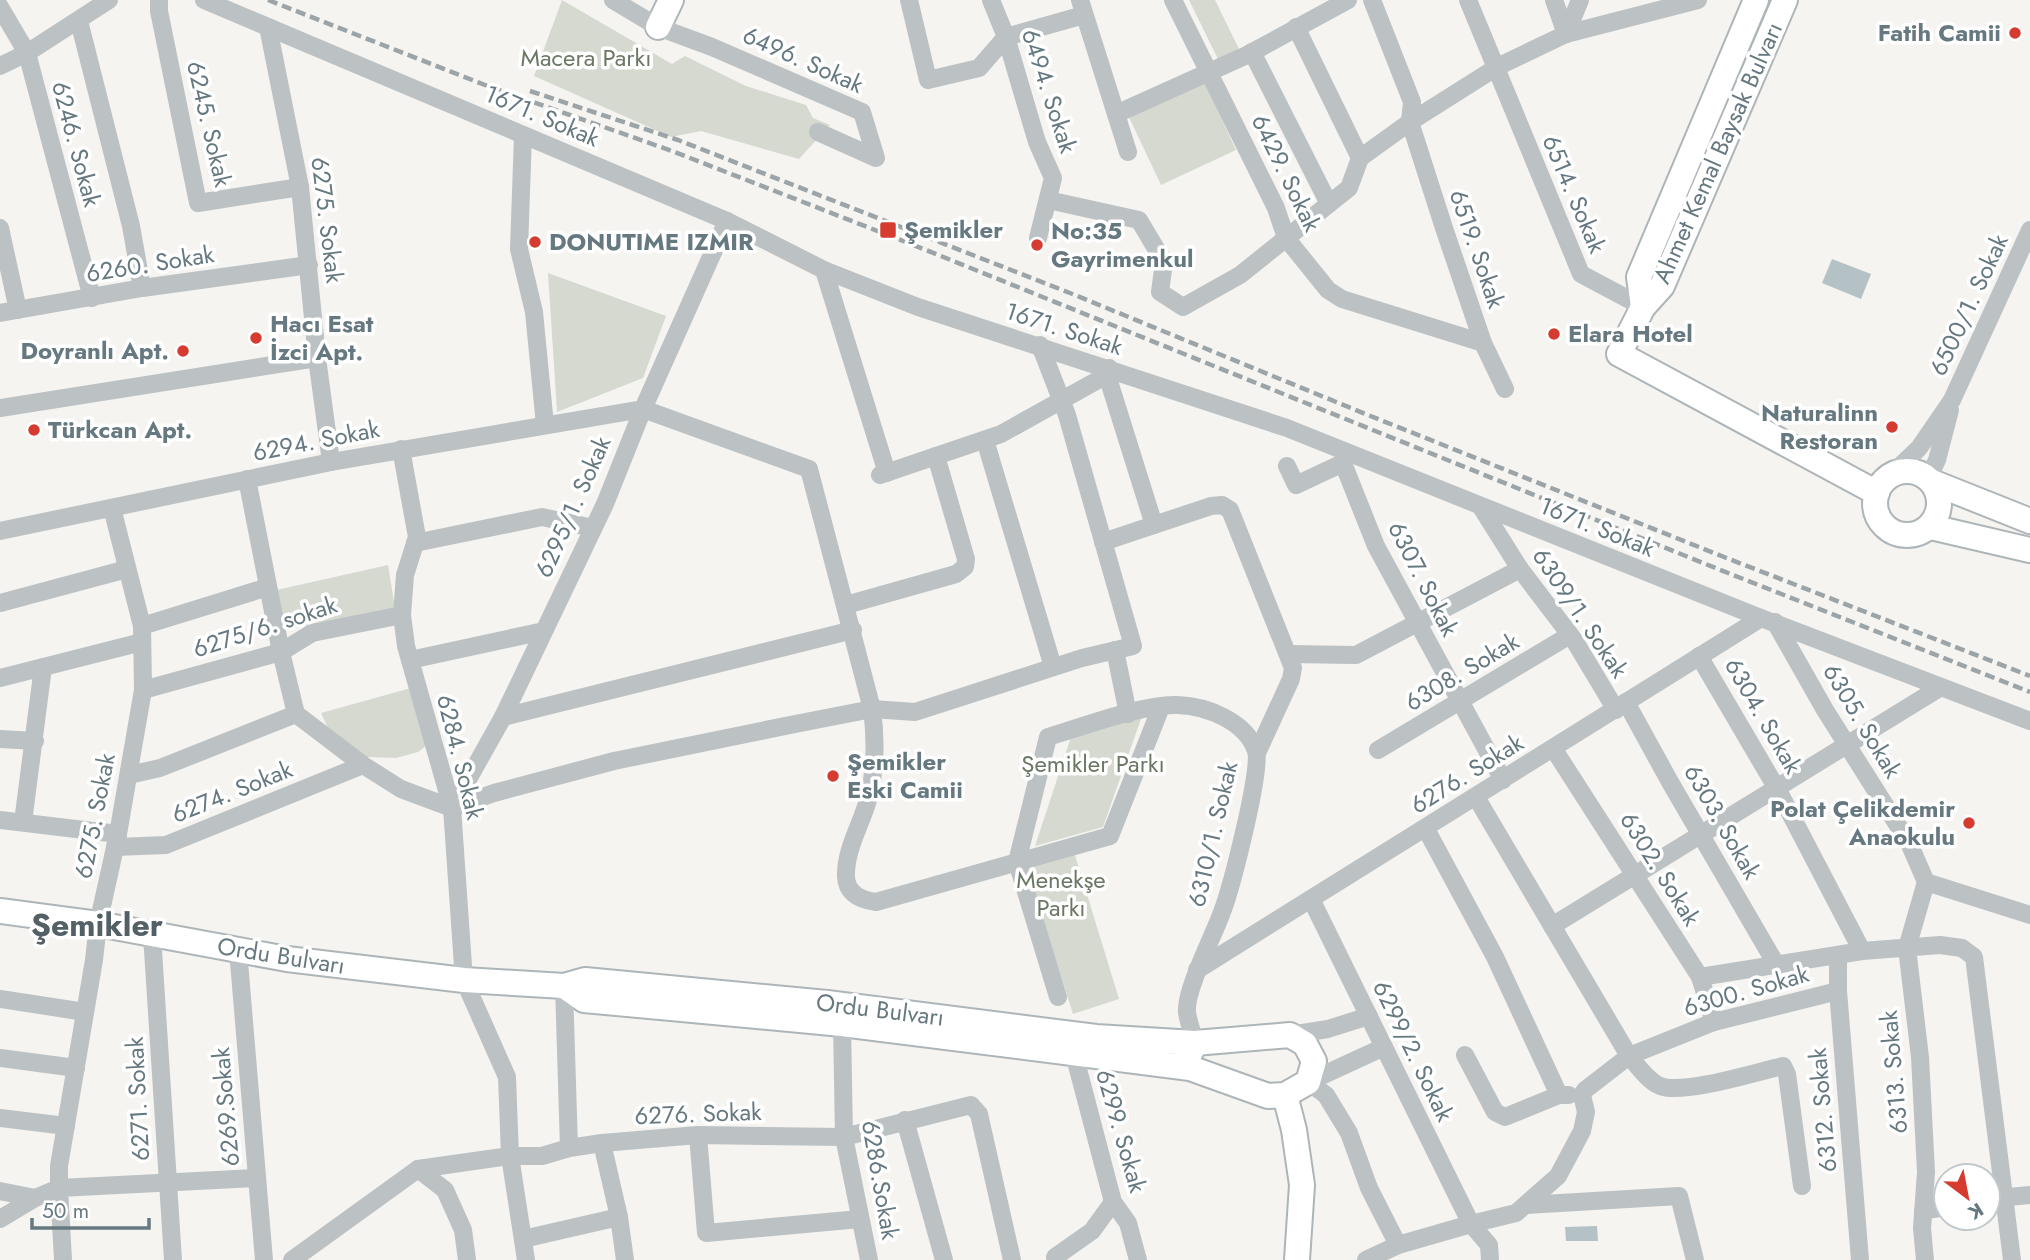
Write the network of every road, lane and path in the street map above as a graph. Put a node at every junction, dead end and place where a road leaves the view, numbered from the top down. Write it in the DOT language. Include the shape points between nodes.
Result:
graph roads {
  1 [pos="109,0"];
  2 [pos="159,0"];
  3 [pos="204,0"];
  4 [pos="613,0"];
  5 [pos="671,0"];
  6 [pos="909,0"];
  7 [pos="991,0"];
  8 [pos="1173,0"];
  9 [pos="1348,0"];
  10 [pos="1372,0"];
  11 [pos="1468,0"];
  12 [pos="1554,0"];
  13 [pos="1580,0"];
  14 [pos="1698,0"];
  15 [pos="1756,0"];
  16 [pos="1785,0"];
  17 [pos="0,7"];
  18 [pos="1082,8"];
  19 [pos="79,21"];
  20 [pos="268,27"];
  21 [pos="658,27"];
  22 [pos="1296,27"];
  23 [pos="1566,34"];
  24 [pos="1006,37"];
  25 [pos="1252,52"];
  26 [pos="27,53"];
  27 [pos="0,66"];
  28 [pos="1497,67"];
  29 [pos="1209,73"];
  30 [pos="1116,114"];
  31 [pos="1410,122"];
  32 [pos="818,132"];
  33 [pos="523,135"];
  34 [pos="1128,152"];
  35 [pos="1360,158"];
  36 [pos="300,187"];
  37 [pos="1048,200"];
  38 [pos="1329,204"];
  39 [pos="727,221"];
  40 [pos="0,228"];
  41 [pos="2030,230"];
  42 [pos="1286,237"];
  43 [pos="1038,238"];
  44 [pos="309,265"];
  45 [pos="824,270"];
  46 [pos="142,288"];
  47 [pos="92,298"];
  48 [pos="1643,307"];
  49 [pos="9,312"];
  50 [pos="1483,343"];
  51 [pos="1040,345"];
  52 [pos="317,358"];
  53 [pos="1108,372"];
  54 [pos="1505,389"];
  55 [pos="1061,400"];
  56 [pos="1952,400"];
  57 [pos="0,408"];
  58 [pos="643,409"];
  59 [pos="545,425"];
  60 [pos="985,440"];
  61 [pos="401,449"];
  62 [pos="936,456"];
  63 [pos="331,462"];
  64 [pos="1287,466"];
  65 [pos="247,479"];
  66 [pos="1930,480"];
  67 [pos="1884,484"];
  68 [pos="1481,507"];
  69 [pos="112,508"];
  70 [pos="2030,521"];
  71 [pos="1154,525"];
  72 [pos="1931,527"];
  73 [pos="593,528"];
  74 [pos="0,531"];
  75 [pos="1103,542"];
  76 [pos="415,543"];
  77 [pos="2030,551"];
  78 [pos="127,569"];
  79 [pos="1520,569"];
  80 [pos="268,587"];
  81 [pos="0,603"];
  82 [pos="846,606"];
  83 [pos="402,615"];
  84 [pos="1768,620"];
  85 [pos="1418,623"];
  86 [pos="853,630"];
  87 [pos="544,631"];
  88 [pos="142,634"];
  89 [pos="1570,635"];
  90 [pos="1115,650"];
  91 [pos="281,652"];
  92 [pos="1288,654"];
  93 [pos="1699,656"];
  94 [pos="410,660"];
  95 [pos="43,667"];
  96 [pos="1053,667"];
  97 [pos="0,678"];
  98 [pos="1941,687"];
  99 [pos="143,690"];
  100 [pos="1460,702"];
  101 [pos="1621,706"];
  102 [pos="1161,707"];
  103 [pos="872,709"];
  104 [pos="296,714"];
  105 [pos="1128,714"];
  106 [pos="503,717"];
  107 [pos="2030,721"];
  108 [pos="0,739"];
  109 [pos="35,741"];
  110 [pos="1847,746"];
  111 [pos="1553,748"];
  112 [pos="1378,750"];
  113 [pos="1257,753"];
  114 [pos="363,765"];
  115 [pos="129,775"];
  116 [pos="1503,780"];
  117 [pos="1777,789"];
  118 [pos="1476,797"];
  119 [pos="452,808"];
  120 [pos="0,820"];
  121 [pos="23,822"];
  122 [pos="1426,829"];
  123 [pos="1700,836"];
  124 [pos="117,840"];
  125 [pos="1017,862"];
  126 [pos="1636,875"];
  127 [pos="1926,882"];
  128 [pos="1311,899"];
  129 [pos="0,911"];
  130 [pos="2030,915"];
  131 [pos="98,925"];
  132 [pos="1552,926"];
  133 [pos="152,935"];
  134 [pos="1907,948"];
  135 [pos="237,950"];
  136 [pos="1862,951"];
  137 [pos="1838,957"];
  138 [pos="1777,966"];
  139 [pos="1197,970"];
  140 [pos="1700,977"];
  141 [pos="464,980"];
  142 [pos="564,986"];
  143 [pos="1838,991"];
  144 [pos="1058,997"];
  145 [pos="0,999"];
  146 [pos="85,1012"];
  147 [pos="1369,1016"];
  148 [pos="1714,1022"];
  149 [pos="842,1024"];
  150 [pos="1290,1035"];
  151 [pos="1195,1043"];
  152 [pos="1384,1047"];
  153 [pos="1074,1054"];
  154 [pos="1465,1055"];
  155 [pos="1629,1056"];
  156 [pos="0,1058"];
  157 [pos="76,1068"];
  158 [pos="1190,1068"];
  159 [pos="1308,1082"];
  160 [pos="1285,1095"];
  161 [pos="1559,1095"];
  162 [pos="1582,1095"];
  163 [pos="0,1118"];
  164 [pos="905,1120"];
  165 [pos="66,1126"];
  166 [pos="698,1135"];
  167 [pos="844,1137"];
  168 [pos="602,1143"];
  169 [pos="569,1149"];
  170 [pos="510,1156"];
  171 [pos="1994,1162"];
  172 [pos="418,1169"];
  173 [pos="256,1178"];
  174 [pos="167,1182"];
  175 [pos="1802,1186"];
  176 [pos="59,1188"];
  177 [pos="0,1191"];
  178 [pos="2030,1195"];
  179 [pos="2002,1197"];
  180 [pos="35,1198"];
  181 [pos="1113,1202"];
  182 [pos="1527,1205"];
  183 [pos="1932,1209"];
  184 [pos="1923,1211"];
  185 [pos="619,1217"];
  186 [pos="2002,1218"];
  187 [pos="0,1219"];
  188 [pos="860,1219"];
  189 [pos="1471,1224"];
  190 [pos="523,1239"];
  191 [pos="1398,1245"];
  192 [pos="1299,1258"];
  193 [pos="1051,1259"];
  194 [pos="63,1260"];
  195 [pos="173,1260"];
  196 [pos="264,1260"];
  197 [pos="292,1260"];
  198 [pos="467,1260"];
  199 [pos="526,1260"];
  200 [pos="625,1260"];
  201 [pos="869,1260"];
  202 [pos="944,1260"];
  203 [pos="1012,1260"];
  204 [pos="1138,1260"];
  205 [pos="1366,1260"];
  206 [pos="1490,1260"];
  207 [pos="1695,1260"];
  208 [pos="1860,1260"];
  209 [pos="1925,1260"];
  210 [pos="2012,1260"];
  1 -- 19 [label="street"];
  2 -- 36 [label="street, 6245. Sokak" via="198,202"];
  3 -- 20 [label="street, 1671. Sokak"];
  4 -- 21 [label="street"];
  5 -- 21 [label="main road"];
  6 -- 24 [label="street" via="928,80 979,68"];
  7 -- 24 [label="street, 6494. Sokak"];
  8 -- 29 [label="street, 6429. Sokak"];
  9 -- 22 [label="street"];
  10 -- 31 [label="street, 6519. Sokak" via="1412,102"];
  11 -- 28 [label="street, 6514. Sokak"];
  12 -- 23 [label="street"];
  13 -- 23 [label="street"];
  14 -- 23 [label="street"];
  15 -- 48 [label="main road, Ahmet Kemal Baysak Bulvarı" via="1639,277"];
  16 -- 48 [label="main road, Ahmet Kemal Baysak Bulvarı" via="1662,285"];
  17 -- 26 [label="street, 6246. Sokak"];
  18 -- 24 [label="street"];
  18 -- 30 [label="street"];
  19 -- 26 [label="street"];
  19 -- 46 [label="street" via="131,226"];
  20 -- 33 [label="street, 1671. Sokak"];
  20 -- 36 [label="street, 6275. Sokak"];
  21 -- 32 [label="street, 6496. Sokak" via="862,112 876,158"];
  22 -- 25 [label="street"];
  22 -- 35 [label="street"];
  23 -- 28 [label="street"];
  24 -- 37 [label="street, 6494. Sokak" via="1037,142 1053,178"];
  25 -- 29 [label="street"];
  25 -- 38 [label="street"];
  26 -- 27 [label="street"];
  26 -- 47 [label="street, 6246. Sokak"];
  28 -- 31 [label="street"];
  28 -- 48 [label="street, 6514. Sokak" via="1581,274"];
  29 -- 30 [label="street"];
  29 -- 42 [label="street, 6429. Sokak"];
  30 -- 34 [label="street"];
  31 -- 35 [label="street"];
  31 -- 50 [label="street, 6519. Sokak"];
  33 -- 39 [label="street, 1671. Sokak"];
  33 -- 59 [label="street" via="519,249 534,312"];
  35 -- 38 [label="street" via="1349,188"];
  36 -- 44 [label="street, 6275. Sokak"];
  37 -- 42 [label="street" via="1139,220 1164,262 1160,292 1183,307 1240,275"];
  37 -- 43 [label="street, 6494. Sokak"];
  38 -- 42 [label="street"];
  39 -- 45 [label="street, 1671. Sokak"];
  39 -- 58 [label="street, 6295/1. Sokak"];
  40 -- 49 [label="street"];
  41 -- 56 [label="street, 6500/1. Sokak"];
  42 -- 50 [label="street, 6429. Sokak" via="1328,290 1342,299"];
  44 -- 46 [label="street, 6260. Sokak"];
  44 -- 52 [label="street, 6275. Sokak"];
  45 -- 51 [label="street, 1671. Sokak" via="939,315"];
  45 -- 62 [label="street" via="884,474"];
  46 -- 47 [label="street, 6260. Sokak"];
  47 -- 49 [label="street, 6260. Sokak"];
  48 -- 67 [label="main road" via="1619,354"];
  50 -- 54 [label="street, 6519. Sokak"];
  51 -- 53 [label="street, 1671. Sokak"];
  51 -- 55 [label="street"];
  52 -- 57 [label="street"];
  52 -- 63 [label="street, 6275. Sokak"];
  53 -- 55 [label="street"];
  53 -- 68 [label="street, 1671. Sokak" via="1287,428"];
  53 -- 71 [label="street"];
  55 -- 60 [label="street"];
  55 -- 75 [label="street"];
  56 -- 66 [label="street"];
  56 -- 67 [label="street" via="1919,448"];
  58 -- 59 [label="street, 6294. Sokak"];
  58 -- 73 [label="street, 6295/1. Sokak"];
  58 -- 82 [label="street" via="809,469"];
  59 -- 61 [label="street, 6294. Sokak"];
  60 -- 62 [label="street"];
  60 -- 96 [label="street"];
  61 -- 63 [label="street, 6294. Sokak"];
  61 -- 76 [label="street, 6284. Sokak"];
  62 -- 82 [label="street" via="965,567 956,574"];
  63 -- 65 [label="street, 6294. Sokak"];
  64 -- 85 [label="street, 6307. Sokak" via="1296,485 1343,463 1376,546"];
  65 -- 69 [label="street, 6294. Sokak"];
  65 -- 80 [label="street"];
  66 -- 67 [label="main road" via="1903,471"];
  66 -- 70 [label="main road"];
  66 -- 72 [label="main road" via="1940,499"];
  67 -- 72 [label="main road" via="1875,508 1892,532 1912,536"];
  68 -- 79 [label="street, 6309/1. Sokak"];
  68 -- 84 [label="street, 1671. Sokak"];
  69 -- 74 [label="street, 6294. Sokak"];
  69 -- 78 [label="street, 6275. Sokak"];
  71 -- 75 [label="street"];
  71 -- 92 [label="street" via="1211,506 1230,510"];
  72 -- 77 [label="main road"];
  73 -- 76 [label="street" via="542,517"];
  73 -- 87 [label="street, 6295/1. Sokak"];
  75 -- 90 [label="street" via="1133,646"];
  76 -- 83 [label="street, 6284. Sokak" via="405,575"];
  78 -- 81 [label="street"];
  78 -- 88 [label="street, 6275. Sokak"];
  79 -- 85 [label="street"];
  79 -- 89 [label="street, 6309/1. Sokak"];
  80 -- 88 [label="street"];
  80 -- 91 [label="street"];
  82 -- 86 [label="street"];
  83 -- 91 [label="street, 6275/6. sokak" via="313,633"];
  83 -- 94 [label="street, 6284. Sokak"];
  84 -- 93 [label="street, 6276. Sokak"];
  84 -- 98 [label="street, 1671. Sokak"];
  84 -- 110 [label="street, 6305. Sokak"];
  85 -- 92 [label="street" via="1356,655"];
  85 -- 100 [label="street, 6307. Sokak"];
  86 -- 103 [label="street"];
  86 -- 106 [label="street"];
  87 -- 94 [label="street"];
  87 -- 106 [label="street, 6295/1. Sokak"];
  88 -- 95 [label="street"];
  88 -- 99 [label="street, 6275. Sokak"];
  89 -- 100 [label="street, 6308. Sokak"];
  89 -- 101 [label="street, 6309/1. Sokak"];
  90 -- 96 [label="street"];
  90 -- 105 [label="street"];
  91 -- 99 [label="street, 6275/6. sokak"];
  91 -- 104 [label="street"];
  92 -- 113 [label="street" via="1291,679"];
  93 -- 101 [label="street, 6276. Sokak"];
  93 -- 117 [label="street, 6304. Sokak"];
  94 -- 119 [label="street, 6284. Sokak"];
  95 -- 97 [label="street"];
  95 -- 109 [label="street"];
  96 -- 103 [label="street" via="915,712"];
  98 -- 107 [label="street, 1671. Sokak"];
  98 -- 110 [label="street"];
  99 -- 115 [label="street, 6275. Sokak"];
  100 -- 112 [label="street, 6308. Sokak"];
  100 -- 116 [label="street, 6307. Sokak"];
  101 -- 111 [label="street, 6276. Sokak"];
  101 -- 123 [label="street, 6303. Sokak"];
  102 -- 105 [label="street, 6310/1. Sokak"];
  102 -- 113 [label="street, 6310/1. Sokak" via="1177,705 1224,716 1249,738"];
  102 -- 125 [label="street" via="1110,836"];
  103 -- 119 [label="street" via="614,761"];
  103 -- 125 [label="street" via="876,746 868,798 848,856 850,891 861,900 876,902"];
  104 -- 114 [label="street"];
  104 -- 115 [label="street" via="160,768"];
  105 -- 125 [label="street, 6310/1. Sokak" via="1048,737"];
  106 -- 119 [label="street, 6295/1. Sokak"];
  108 -- 109 [label="street"];
  109 -- 121 [label="street"];
  110 -- 117 [label="street"];
  110 -- 127 [label="street, 6305. Sokak" via="1909,843"];
  111 -- 116 [label="street, 6276. Sokak"];
  111 -- 126 [label="street, 6302. Sokak"];
  113 -- 139 [label="street, 6310/1. Sokak" via="1252,799 1223,910"];
  114 -- 119 [label="street" via="401,789"];
  114 -- 124 [label="street, 6274. Sokak" via="166,845"];
  115 -- 124 [label="street, 6275. Sokak"];
  116 -- 118 [label="street, 6276. Sokak"];
  117 -- 123 [label="street"];
  117 -- 136 [label="street, 6304. Sokak"];
  118 -- 122 [label="street, 6276. Sokak"];
  118 -- 132 [label="street"];
  119 -- 141 [label="street, 6284. Sokak"];
  120 -- 121 [label="street, 6274. Sokak"];
  121 -- 124 [label="street, 6274. Sokak"];
  122 -- 128 [label="street, 6276. Sokak"];
  122 -- 161 [label="street" via="1495,957"];
  123 -- 126 [label="street"];
  123 -- 138 [label="street, 6303. Sokak"];
  124 -- 131 [label="street, 6275. Sokak"];
  125 -- 144 [label="street"];
  126 -- 132 [label="street"];
  126 -- 140 [label="street, 6302. Sokak"];
  127 -- 130 [label="street"];
  127 -- 134 [label="street, 6313. Sokak"];
  128 -- 139 [label="street, 6276. Sokak"];
  128 -- 147 [label="street, 6299/2. Sokak"];
  129 -- 131 [label="main road, Ordu Bulvarı"];
  131 -- 133 [label="main road, Ordu Bulvarı"];
  131 -- 146 [label="street, 6275. Sokak"];
  132 -- 155 [label="street"];
  133 -- 135 [label="main road, Ordu Bulvarı"];
  133 -- 174 [label="street, 6271. Sokak"];
  134 -- 136 [label="street"];
  134 -- 171 [label="street" via="1940,945 1962,948 1974,957"];
  134 -- 184 [label="street, 6313. Sokak" via="1920,1057 1926,1172"];
  135 -- 141 [label="main road, Ordu Bulvarı"];
  135 -- 173 [label="street, 6269.Sokak"];
  136 -- 137 [label="street"];
  137 -- 138 [label="street"];
  137 -- 143 [label="street, 6312. Sokak"];
  138 -- 140 [label="street"];
  139 -- 151 [label="street, 6310/1. Sokak" via="1187,1010"];
  140 -- 148 [label="street, 6302. Sokak"];
  141 -- 142 [label="main road, Ordu Bulvarı"];
  141 -- 170 [label="street, 6284. Sokak" via="507,1077"];
  142 -- 149 [label="main road, Ordu Bulvarı" via="584,1000"];
  142 -- 151 [label="main road, Ordu Bulvarı" via="585,980 827,1003 1096,1037"];
  142 -- 169 [label="street"];
  143 -- 148 [label="street, 6300. Sokak"];
  143 -- 208 [label="street, 6312. Sokak"];
  145 -- 146 [label="street"];
  146 -- 157 [label="street, 6275. Sokak"];
  147 -- 150 [label="street, Ordu Bulvarı"];
  147 -- 152 [label="street, 6299/2. Sokak"];
  148 -- 155 [label="street, 6300. Sokak"];
  149 -- 153 [label="main road, Ordu Bulvarı"];
  149 -- 167 [label="street, 6286.Sokak"];
  150 -- 151 [label="main road, Ordu Bulvarı"];
  150 -- 159 [label="main road" via="1312,1053"];
  151 -- 158 [label="main road" via="1188,1058"];
  152 -- 159 [label="street"];
  152 -- 189 [label="street, 6299/2. Sokak"];
  153 -- 158 [label="main road, Ordu Bulvarı"];
  153 -- 181 [label="street, 6299. Sokak"];
  154 -- 161 [label="street" via="1495,1112 1504,1117"];
  155 -- 162 [label="street, 6300. Sokak"];
  155 -- 175 [label="street" via="1660,1086 1696,1087 1783,1066"];
  156 -- 157 [label="street"];
  157 -- 165 [label="street, 6275. Sokak"];
  158 -- 160 [label="main road, Ordu Bulvarı" via="1268,1096"];
  159 -- 160 [label="main road"];
  159 -- 191 [label="street" via="1326,1095 1349,1133 1369,1188"];
  160 -- 192 [label="main road" via="1302,1185"];
  161 -- 162 [label="street"];
  162 -- 182 [label="street" via="1586,1112 1582,1131 1558,1176"];
  163 -- 165 [label="street"];
  164 -- 167 [label="street, 6276. Sokak"];
  164 -- 202 [label="street"];
  164 -- 203 [label="street, 6276. Sokak" via="971,1105 979,1114"];
  165 -- 176 [label="street, 6275. Sokak"];
  166 -- 167 [label="street, 6276. Sokak"];
  166 -- 168 [label="street, 6276. Sokak"];
  166 -- 188 [label="street" via="706,1233"];
  167 -- 188 [label="street, 6286.Sokak"];
  168 -- 169 [label="street, 6276. Sokak"];
  168 -- 185 [label="street"];
  169 -- 170 [label="street, 6276. Sokak" via="542,1156"];
  170 -- 172 [label="street, 6276. Sokak"];
  170 -- 190 [label="street, 6284. Sokak"];
  172 -- 197 [label="street, 6276. Sokak"];
  172 -- 198 [label="street" via="445,1190 463,1230"];
  173 -- 174 [label="street"];
  173 -- 196 [label="street, 6269.Sokak"];
  174 -- 176 [label="street"];
  174 -- 195 [label="street, 6271. Sokak"];
  176 -- 180 [label="street"];
  176 -- 194 [label="street, 6275. Sokak"];
  177 -- 180 [label="street"];
  178 -- 179 [label="street"];
  180 -- 187 [label="street"];
  181 -- 193 [label="street" via="1092,1230"];
  181 -- 204 [label="street, 6299. Sokak" via="1128,1223"];
  182 -- 189 [label="street" via="1516,1213"];
  182 -- 207 [label="street" via="1679,1196"];
  183 -- 184 [label="street"];
  184 -- 209 [label="street, 6313. Sokak"];
  185 -- 190 [label="street"];
  185 -- 200 [label="street"];
  186 -- 210 [label="street"];
  188 -- 201 [label="street, 6286.Sokak"];
  189 -- 191 [label="street"];
  189 -- 206 [label="street" via="1489,1245"];
  190 -- 199 [label="street, 6284. Sokak"];
  191 -- 205 [label="street"];
}
